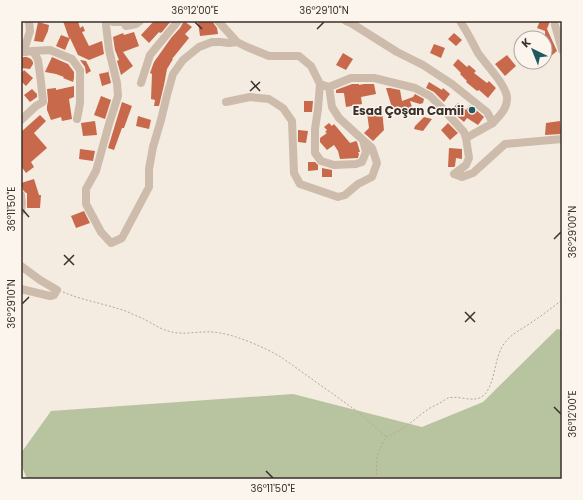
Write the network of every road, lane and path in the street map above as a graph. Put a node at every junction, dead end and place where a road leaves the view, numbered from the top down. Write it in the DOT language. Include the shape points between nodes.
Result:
graph roads {
  1 [pos="29,21"];
  2 [pos="106,21"];
  3 [pos="113,21"];
  4 [pos="123,21"];
  5 [pos="140,21"];
  6 [pos="178,21"];
  7 [pos="218,21"];
  8 [pos="346,21"];
  9 [pos="460,21"];
  10 [pos="554,23"];
  11 [pos="562,32"];
  12 [pos="237,42"];
  13 [pos="562,50"];
  14 [pos="22,51"];
  15 [pos="33,51"];
  16 [pos="141,83"];
  17 [pos="320,84"];
  18 [pos="329,87"];
  19 [pos="226,102"];
  20 [pos="77,119"];
  21 [pos="21,120"];
  22 [pos="493,123"];
  23 [pos="466,138"];
  24 [pos="562,139"];
  25 [pos="362,140"];
  26 [pos="21,195"];
  27 [pos="21,211"];
  28 [pos="21,266"];
  29 [pos="21,289"];
  30 [pos="57,290"];
  31 [pos="562,300"];
  32 [pos="386,437"];
  33 [pos="376,479"];
  1 -- 14 [label="street" via="30,31"];
  2 -- 12 [label="street" via="118,96 96,171 86,189 86,204 101,232 111,243 122,238 149,187 153,147 173,74 183,60 199,47 212,42"];
  3 -- 4 [label="street"];
  4 -- 5 [label="street" via="126,26"];
  6 -- 16 [label="street" via="150,55"];
  7 -- 12 [label="street"];
  8 -- 22 [label="street" via="452,84 487,112"];
  9 -- 22 [label="street" via="479,54 503,86 507,97 505,109"];
  10 -- 11 [label="street"];
  10 -- 13 [label="street"];
  12 -- 17 [label="street" via="269,56 299,56 311,66"];
  14 -- 15 [label="street"];
  15 -- 20 [label="street" via="50,50 72,59 80,70 80,103"];
  15 -- 21 [label="street" via="38,60 43,102"];
  17 -- 18 [label="street"];
  17 -- 25 [label="street" via="315,153 321,161 334,165 362,162 366,152"];
  18 -- 23 [label="street" via="351,78 374,78 415,88 430,96 464,132"];
  18 -- 25 [label="street" via="332,107 339,118"];
  19 -- 25 [label="street" via="250,97 269,99 284,108 292,121 294,173 300,184 338,197 372,177 377,163 372,148"];
  22 -- 23 [label="street"];
  23 -- 24 [label="street" via="469,158 466,165 454,174 462,177 473,173 505,144"];
  26 -- 27 [label="street"];
  28 -- 30 [label="street"];
  29 -- 30 [label="street" via="50,296"];
  30 -- 32 [label="path" via="126,312 167,331 180,334 212,332 261,346 281,356 361,414"];
  31 -- 32 [label="path" via="506,341 499,352 491,383 478,399 448,398 428,409 400,431"];
  32 -- 33 [label="path" via="377,459"];
}
